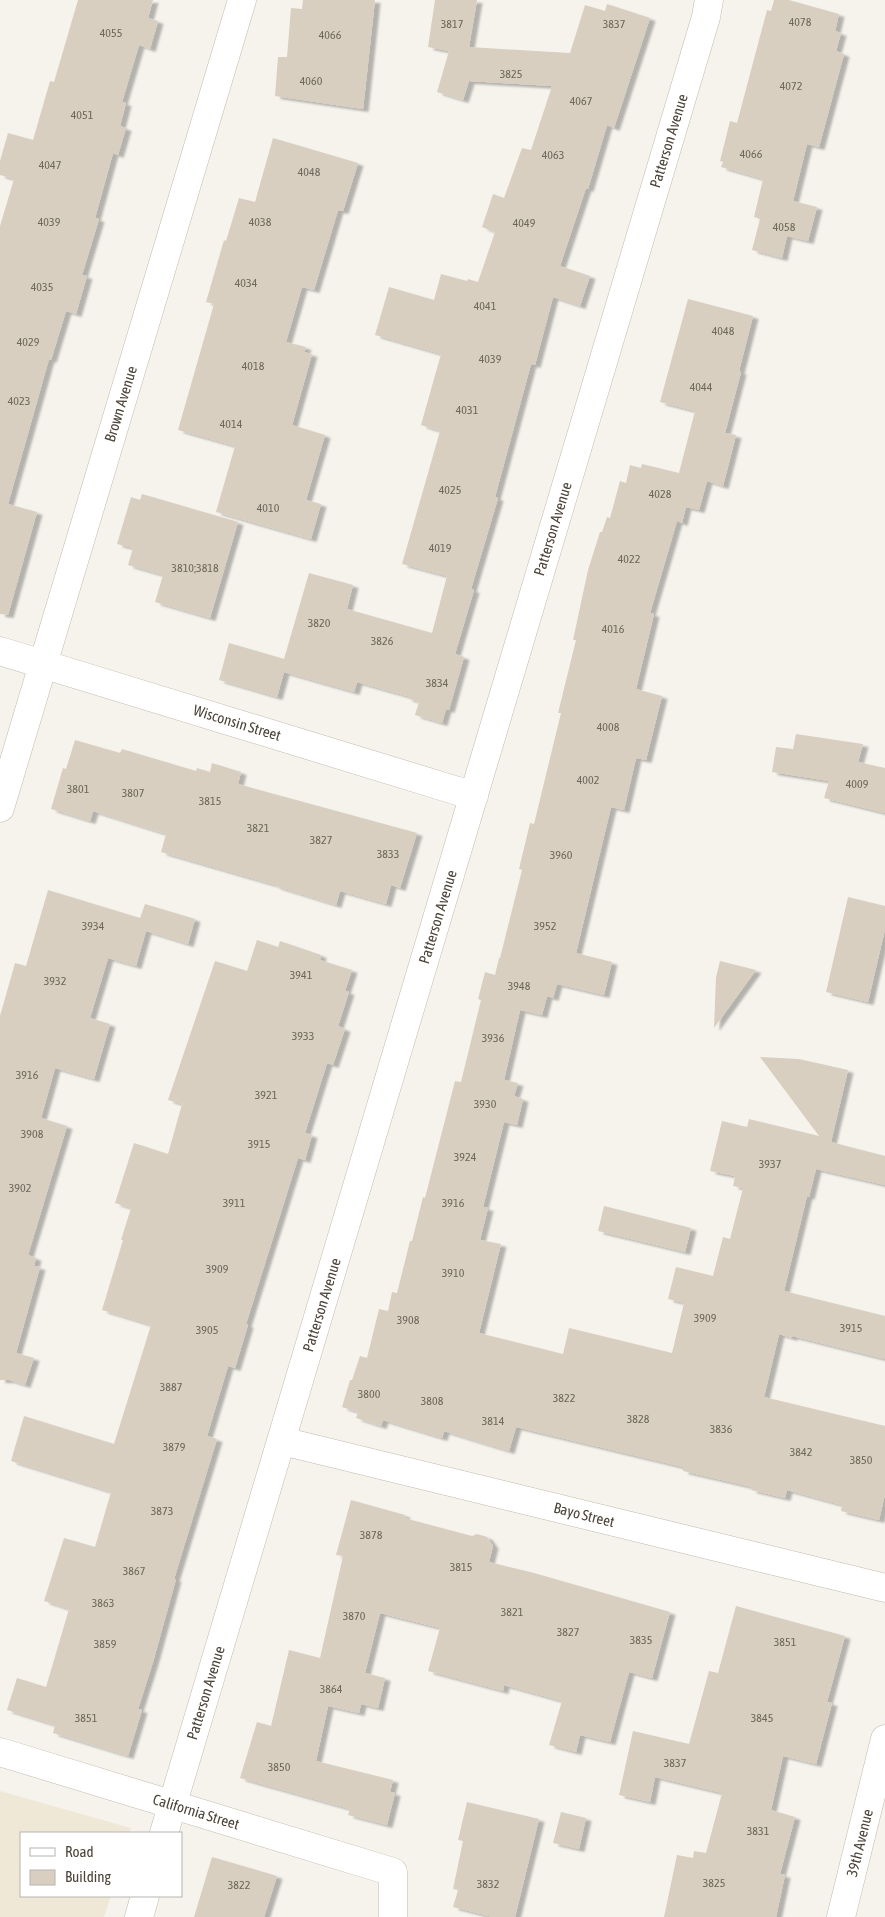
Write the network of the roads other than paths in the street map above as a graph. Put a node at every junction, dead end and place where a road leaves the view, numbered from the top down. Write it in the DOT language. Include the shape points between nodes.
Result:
graph roads {
  1 [pos="242,0"];
  2 [pos="709,0"];
  3 [pos="0,651"];
  4 [pos="43,664"];
  5 [pos="474,796"];
  6 [pos="0,808"];
  7 [pos="282,1440"];
  8 [pos="885,1588"];
  9 [pos="885,1739"];
  10 [pos="0,1752"];
  11 [pos="172,1804"];
  12 [pos="164,1832"];
  13 [pos="145,1897"];
  14 [pos="139,1917"];
  15 [pos="393,1917"];
  16 [pos="841,1917"];
  1 -- 4 [label="street, Brown Avenue"];
  2 -- 5 [label="street, Patterson Avenue"];
  3 -- 4 [label="street, Wisconsin Street"];
  4 -- 5 [label="street, Wisconsin Street"];
  4 -- 6 [label="street, Brown Avenue"];
  5 -- 7 [label="street, Patterson Avenue"];
  7 -- 8 [label="street, Bayo Street"];
  7 -- 11 [label="street, Patterson Avenue"];
  9 -- 16 [label="street, 39th Avenue"];
  10 -- 11 [label="street, California Street"];
  11 -- 12 [label="street, Patterson Avenue"];
  11 -- 15 [label="street, California Street" via="393,1872"];
  13 -- 14 [label="street"];
}
